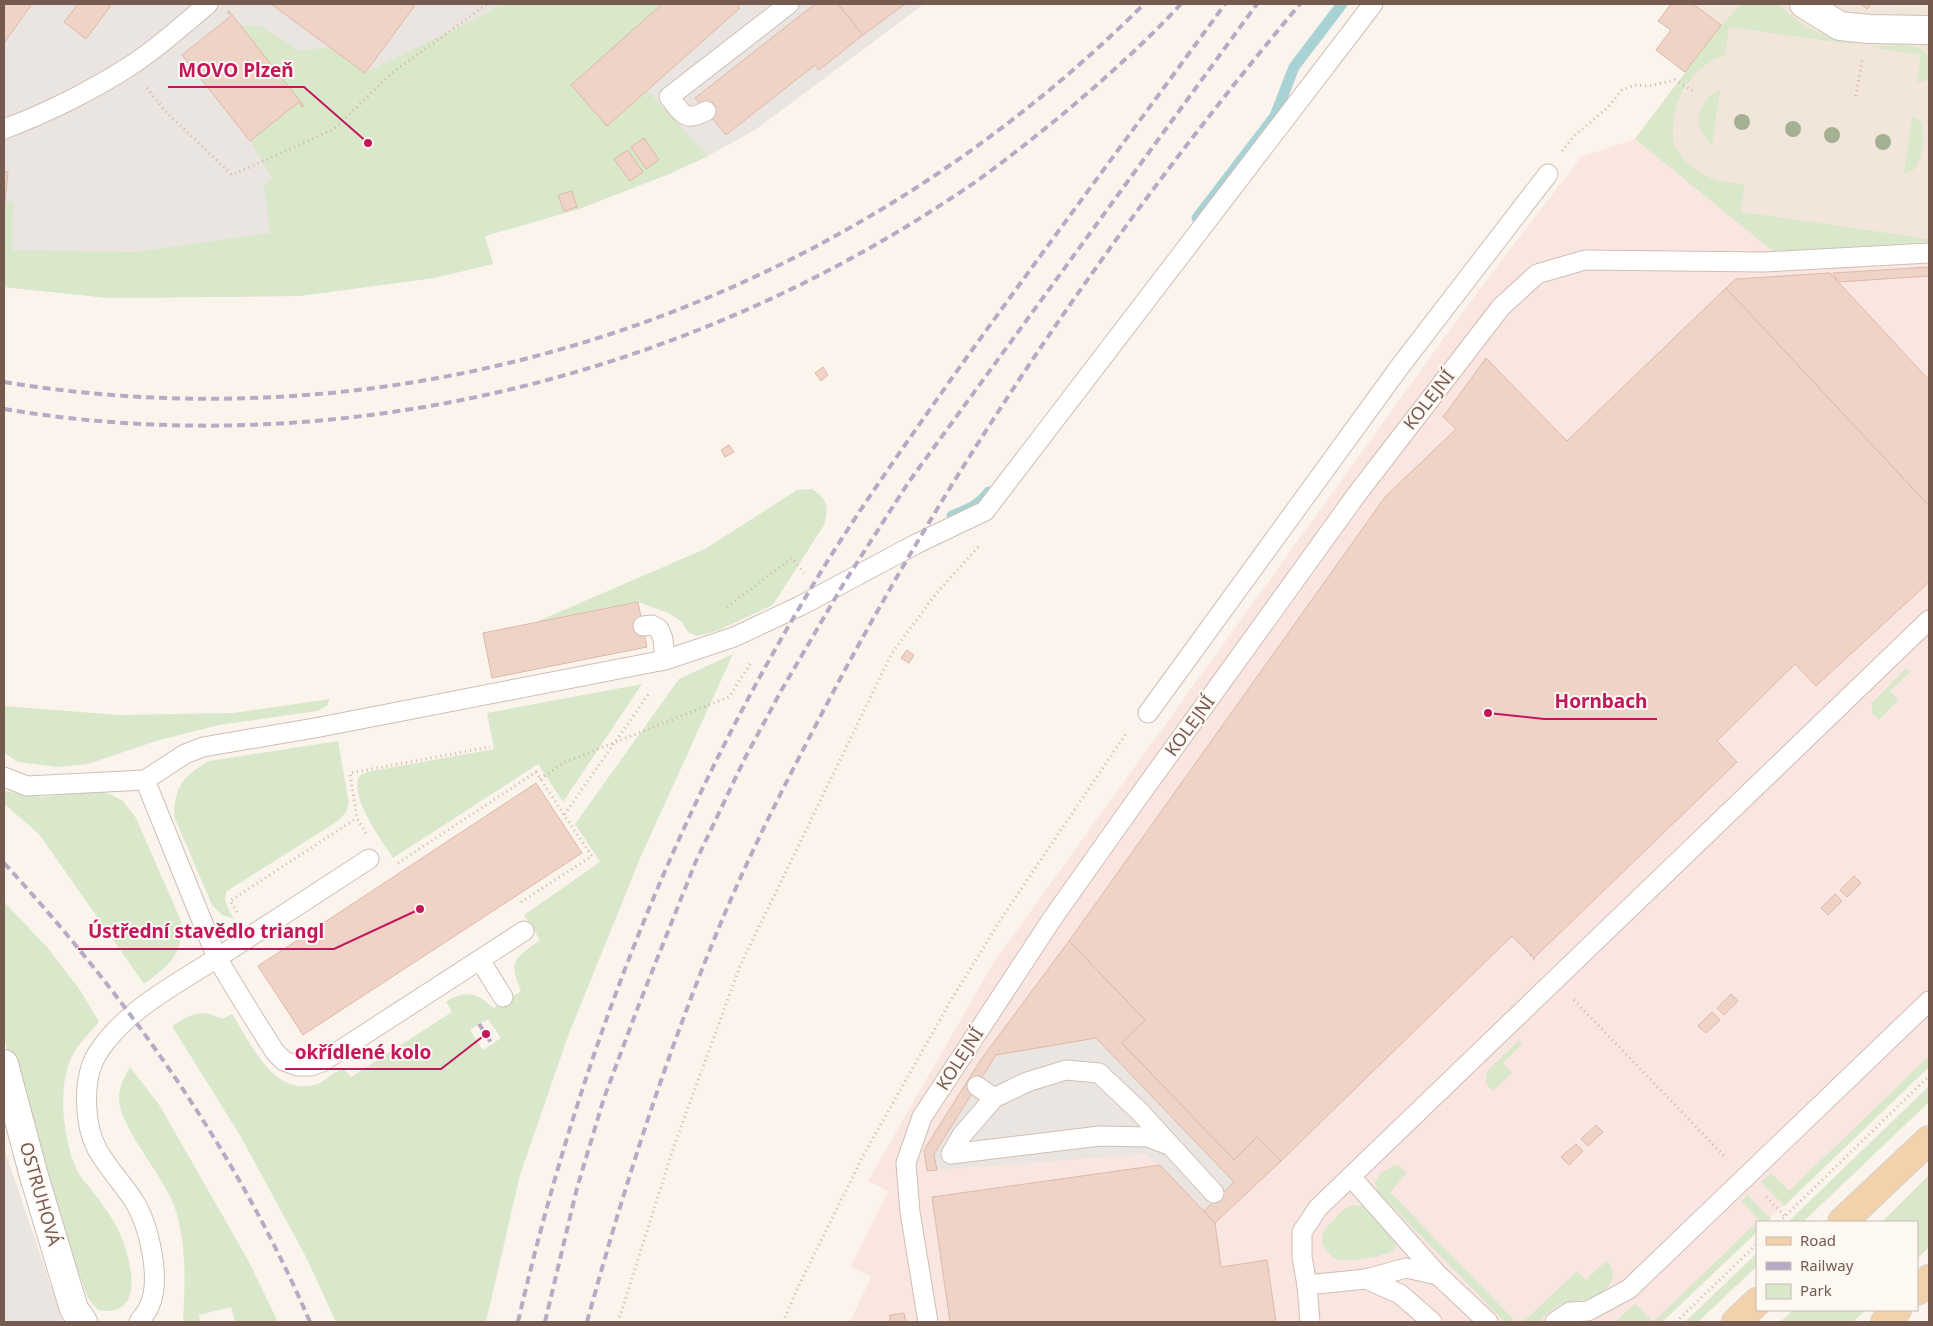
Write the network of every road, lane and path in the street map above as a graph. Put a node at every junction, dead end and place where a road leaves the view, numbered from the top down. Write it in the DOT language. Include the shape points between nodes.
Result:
graph roads {
  1 [pos="208,4"];
  2 [pos="487,4"];
  3 [pos="1373,4"];
  4 [pos="1804,4"];
  5 [pos="775,7"];
  6 [pos="1929,30"];
  7 [pos="130,66"];
  8 [pos="1695,92"];
  9 [pos="706,111"];
  10 [pos="4,129"];
  11 [pos="1548,174"];
  12 [pos="1929,253"];
  13 [pos="994,499"];
  14 [pos="1929,620"];
  15 [pos="643,626"];
  16 [pos="665,660"];
  17 [pos="1148,713"];
  18 [pos="490,747"];
  19 [pos="4,777"];
  20 [pos="145,780"];
  21 [pos="564,815"];
  22 [pos="357,818"];
  23 [pos="371,840"];
  24 [pos="369,859"];
  25 [pos="398,863"];
  26 [pos="518,904"];
  27 [pos="524,931"];
  28 [pos="250,936"];
  29 [pos="1526,951"];
  30 [pos="217,958"];
  31 [pos="480,960"];
  32 [pos="1555,980"];
  33 [pos="503,997"];
  34 [pos="1929,1001"];
  35 [pos="4,1064"];
  36 [pos="1929,1076"];
  37 [pos="966,1079"];
  38 [pos="994,1098"];
  39 [pos="1929,1140"];
  40 [pos="1171,1146"];
  41 [pos="1351,1177"];
  42 [pos="1745,1177"];
  43 [pos="1214,1193"];
  44 [pos="1785,1216"];
  45 [pos="1780,1221"];
  46 [pos="1843,1221"];
  47 [pos="1756,1245"];
  48 [pos="1438,1276"];
  49 [pos="1366,1279"];
  50 [pos="1929,1279"];
  51 [pos="1307,1285"];
  52 [pos="1918,1290"];
  53 [pos="1756,1303"];
  54 [pos="1896,1311"];
  55 [pos="83,1322"];
  56 [pos="138,1322"];
  57 [pos="618,1322"];
  58 [pos="783,1322"];
  59 [pos="928,1322"];
  60 [pos="1310,1322"];
  61 [pos="1432,1322"];
  62 [pos="1488,1322"];
  63 [pos="1555,1322"];
  64 [pos="1676,1322"];
  65 [pos="1736,1322"];
  66 [pos="1884,1322"];
  1 -- 7 [label="lane"];
  2 -- 7 [label="path" via="391,74 334,129 232,175 165,111"];
  3 -- 13 [label="lane"];
  4 -- 6 [label="street" via="1840,26 1869,30"];
  5 -- 9 [label="lane" via="669,97 682,114 697,117"];
  7 -- 10 [label="lane" via="64,102"];
  8 -- 11 [label="path" via="1675,80 1635,85 1622,90 1607,108 1575,135"];
  11 -- 17 [label="lane" via="1401,365"];
  12 -- 37 [label="lane, KOLEJNÍ" via="1764,262 1585,260 1537,274 1501,307 1357,494 1052,919"];
  13 -- 16 [label="lane" via="984,511 800,606 734,638"];
  13 -- 57 [label="path" via="984,541 935,595 892,653 740,966 674,1146"];
  14 -- 32 [label="lane"];
  15 -- 16 [label="lane" via="652,625 659,629"];
  16 -- 20 [label="lane" via="320,728 204,747 185,754"];
  16 -- 21 [label="path" via="658,680"];
  17 -- 58 [label="path" via="1125,735 1001,918 950,1002 863,1156"];
  18 -- 22 [label="path" via="350,773"];
  19 -- 20 [label="lane" via="27,786"];
  20 -- 30 [label="lane"];
  21 -- 25 [label="path" via="536,772"];
  21 -- 26 [label="path" via="592,856"];
  22 -- 23 [label="path"];
  22 -- 28 [label="path" via="230,901"];
  24 -- 28 [label="lane"];
  27 -- 31 [label="lane"];
  28 -- 30 [label="lane"];
  29 -- 32 [label="path"];
  30 -- 31 [label="lane" via="275,1052 284,1061 298,1066 322,1062"];
  30 -- 56 [label="lane" via="158,995 112,1032 96,1056 88,1081 88,1125 97,1149 135,1203 151,1243 154,1282 150,1306"];
  31 -- 33 [label="lane"];
  32 -- 41 [label="lane"];
  32 -- 42 [label="path"];
  34 -- 42 [label="lane"];
  35 -- 55 [label="street, OSTRUHOVÁ" via="74,1309"];
  36 -- 44 [label="path"];
  37 -- 38 [label="lane"];
  37 -- 59 [label="lane, KOLEJNÍ" via="922,1117 906,1162 910,1212"];
  38 -- 40 [label="lane" via="1026,1082 1066,1070 1099,1073"];
  38 -- 40 [label="lane" via="951,1154 1100,1136 1148,1137"];
  39 -- 46 [label="main road"];
  40 -- 43 [label="lane"];
  41 -- 48 [label="lane"];
  41 -- 51 [label="lane" via="1318,1208 1302,1232"];
  42 -- 44 [label="path"];
  42 -- 63 [label="lane" via="1629,1289 1588,1311 1570,1312"];
  44 -- 45 [label="path"];
  47 -- 64 [label="path"];
  48 -- 49 [label="lane" via="1406,1268"];
  48 -- 62 [label="lane"];
  49 -- 51 [label="lane"];
  49 -- 61 [label="lane" via="1400,1294"];
  50 -- 52 [label="main road"];
  51 -- 60 [label="lane"];
  53 -- 65 [label="main road"];
  54 -- 66 [label="main road"];
}
